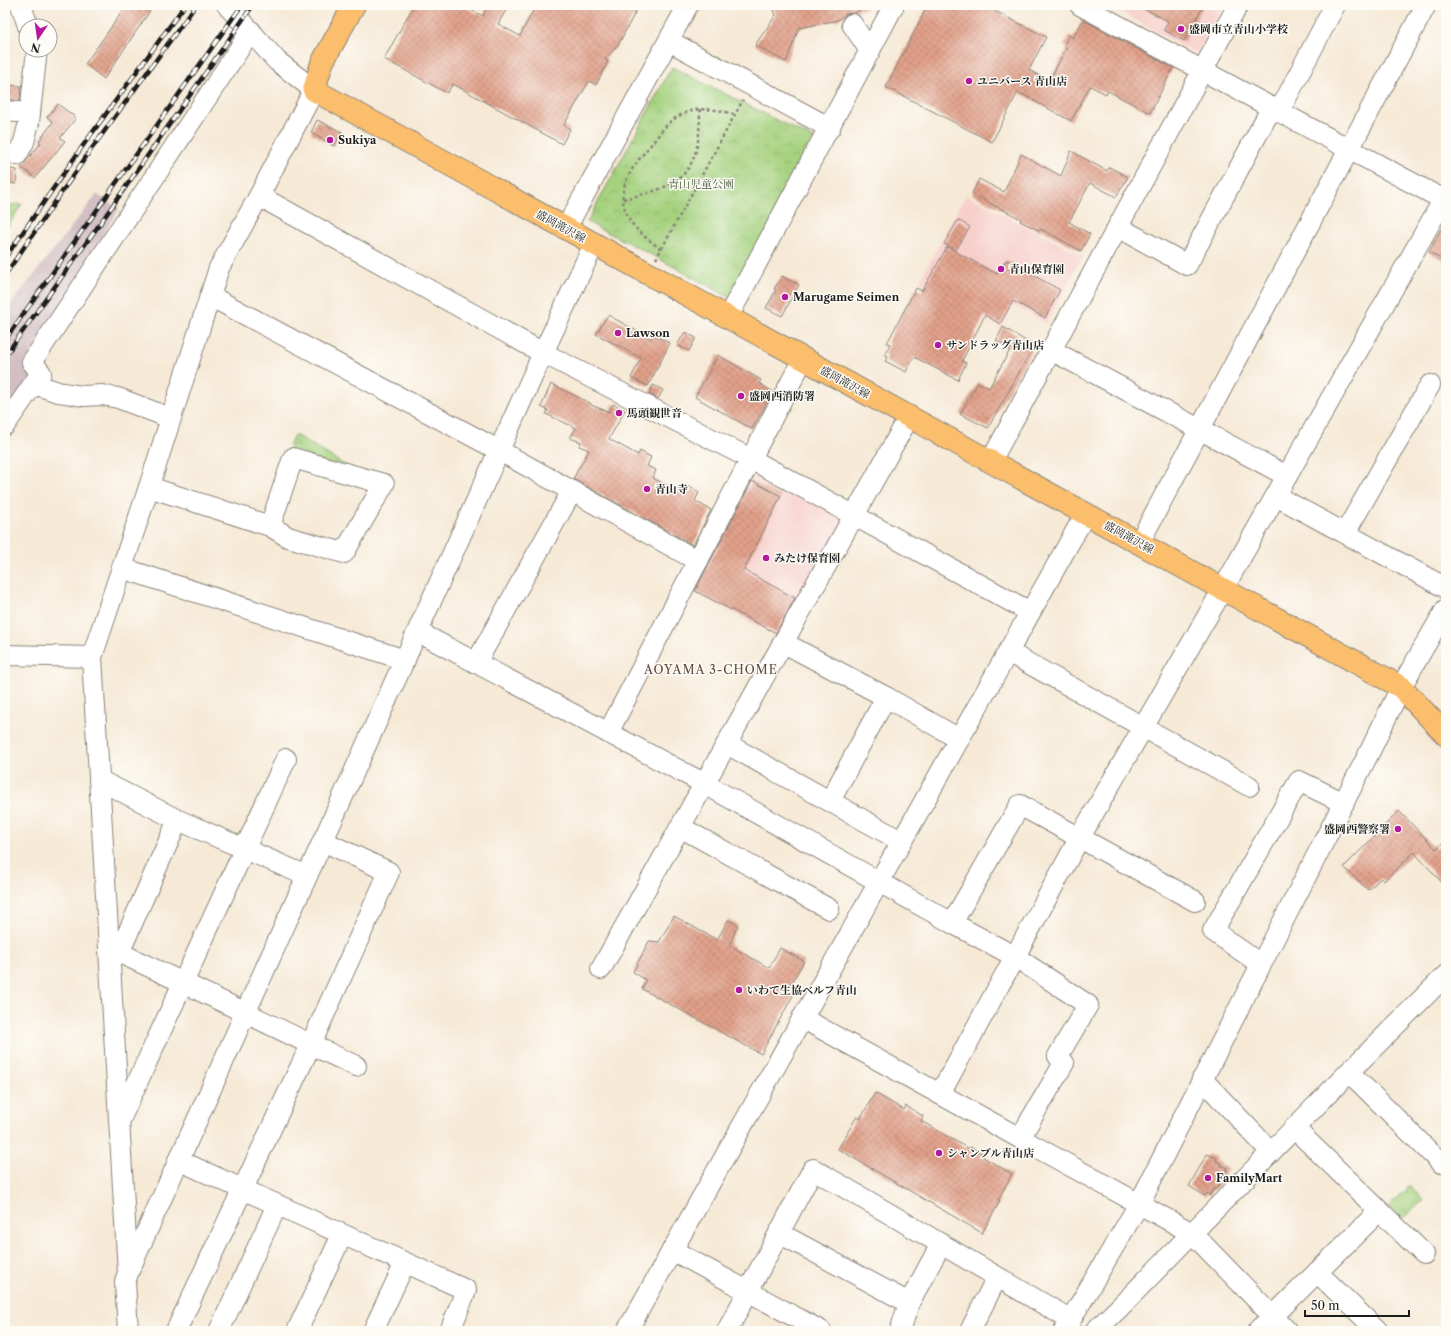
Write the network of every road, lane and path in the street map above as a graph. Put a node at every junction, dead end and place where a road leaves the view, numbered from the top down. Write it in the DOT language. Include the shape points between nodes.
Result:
graph roads {
  1 [pos="21,5"];
  2 [pos="227,5"];
  3 [pos="354,5"];
  4 [pos="688,5"];
  5 [pos="894,5"];
  6 [pos="1080,5"];
  7 [pos="1238,5"];
  8 [pos="1335,5"];
  9 [pos="1426,5"];
  10 [pos="25,18"];
  11 [pos="852,24"];
  12 [pos="251,31"];
  13 [pos="669,41"];
  14 [pos="870,51"];
  15 [pos="36,58"];
  16 [pos="1202,70"];
  17 [pos="751,86"];
  18 [pos="314,90"];
  19 [pos="700,109"];
  20 [pos="1276,110"];
  21 [pos="5,111"];
  22 [pos="30,113"];
  23 [pos="735,115"];
  24 [pos="830,128"];
  25 [pos="1349,149"];
  26 [pos="17,155"];
  27 [pos="259,196"];
  28 [pos="623,199"];
  29 [pos="1445,199"];
  30 [pos="1118,227"];
  31 [pos="566,228"];
  32 [pos="594,244"];
  33 [pos="661,249"];
  34 [pos="655,261"];
  35 [pos="210,296"];
  36 [pos="728,317"];
  37 [pos="1052,350"];
  38 [pos="544,353"];
  39 [pos="803,359"];
  40 [pos="34,384"];
  41 [pos="1430,385"];
  42 [pos="909,417"];
  43 [pos="170,418"];
  44 [pos="5,425"];
  45 [pos="1199,429"];
  46 [pos="500,452"];
  47 [pos="751,459"];
  48 [pos="991,461"];
  49 [pos="1287,476"];
  50 [pos="149,487"];
  51 [pos="572,491"];
  52 [pos="1276,496"];
  53 [pos="1086,513"];
  54 [pos="855,516"];
  55 [pos="270,526"];
  56 [pos="1345,533"];
  57 [pos="1139,543"];
  58 [pos="698,561"];
  59 [pos="122,568"];
  60 [pos="1446,588"];
  61 [pos="1223,589"];
  62 [pos="1446,609"];
  63 [pos="1030,612"];
  64 [pos="418,632"];
  65 [pos="784,642"];
  66 [pos="1008,652"];
  67 [pos="5,655"];
  68 [pos="92,657"];
  69 [pos="405,660"];
  70 [pos="476,663"];
  71 [pos="1401,687"];
  72 [pos="886,697"];
  73 [pos="1143,727"];
  74 [pos="608,733"];
  75 [pos="1446,735"];
  76 [pos="958,740"];
  77 [pos="727,744"];
  78 [pos="286,759"];
  79 [pos="99,780"];
  80 [pos="705,784"];
  81 [pos="1249,786"];
  82 [pos="830,801"];
  83 [pos="1344,803"];
  84 [pos="178,820"];
  85 [pos="680,827"];
  86 [pos="1080,837"];
  87 [pos="323,841"];
  88 [pos="901,841"];
  89 [pos="244,849"];
  90 [pos="307,876"];
  91 [pos="879,881"];
  92 [pos="1195,901"];
  93 [pos="829,909"];
  94 [pos="952,923"];
  95 [pos="114,951"];
  96 [pos="1014,956"];
  97 [pos="1256,961"];
  98 [pos="601,969"];
  99 [pos="1446,975"];
  100 [pos="183,982"];
  101 [pos="245,1014"];
  102 [pos="802,1018"];
  103 [pos="310,1044"];
  104 [pos="356,1066"];
  105 [pos="1349,1072"];
  106 [pos="1202,1079"];
  107 [pos="940,1094"];
  108 [pos="119,1122"];
  109 [pos="1294,1128"];
  110 [pos="1020,1138"];
  111 [pos="1271,1152"];
  112 [pos="178,1160"];
  113 [pos="1441,1163"];
  114 [pos="243,1190"];
  115 [pos="1139,1204"];
  116 [pos="277,1205"];
  117 [pos="1380,1211"];
  118 [pos="779,1233"];
  119 [pos="1192,1233"];
  120 [pos="342,1235"];
  121 [pos="941,1244"];
  122 [pos="672,1250"];
  123 [pos="1424,1254"];
  124 [pos="405,1264"];
  125 [pos="1317,1272"];
  126 [pos="128,1273"];
  127 [pos="997,1276"];
  128 [pos="748,1291"];
  129 [pos="909,1303"];
  130 [pos="1273,1316"];
  131 [pos="1067,1325"];
  132 [pos="226,1329"];
  133 [pos="816,1330"];
  134 [pos="128,1331"];
  135 [pos="176,1331"];
  136 [pos="297,1331"];
  137 [pos="373,1331"];
  138 [pos="450,1331"];
  139 [pos="626,1331"];
  140 [pos="727,1331"];
  141 [pos="900,1331"];
  142 [pos="970,1331"];
  143 [pos="1095,1331"];
  144 [pos="1258,1331"];
  145 [pos="1287,1331"];
  146 [pos="1378,1331"];
  1 -- 10 [label="street"];
  2 -- 12 [label="street"];
  3 -- 18 [label="main road" via="322,63"];
  4 -- 13 [label="street"];
  5 -- 14 [label="street"];
  6 -- 16 [label="street"];
  7 -- 16 [label="street"];
  8 -- 20 [label="street"];
  9 -- 25 [label="street"];
  11 -- 14 [label="street"];
  12 -- 18 [label="street" via="277,61"];
  12 -- 40 [label="street" via="32,362 41,373"];
  13 -- 17 [label="street"];
  13 -- 31 [label="street"];
  14 -- 24 [label="street"];
  15 -- 22 [label="street"];
  16 -- 20 [label="street"];
  16 -- 30 [label="street"];
  17 -- 23 [label="path"];
  17 -- 24 [label="street"];
  18 -- 27 [label="street"];
  18 -- 31 [label="main road, 盛岡滝沢線"];
  19 -- 23 [label="path" via="725,111"];
  19 -- 28 [label="path" via="691,110 663,129 630,174"];
  19 -- 28 [label="path" via="697,148 684,175 666,187"];
  20 -- 25 [label="street"];
  20 -- 30 [label="street" via="1187,265"];
  21 -- 22 [label="street"];
  22 -- 26 [label="street" via="24,142"];
  23 -- 33 [label="path"];
  24 -- 36 [label="street"];
  25 -- 29 [label="street"];
  25 -- 45 [label="street"];
  27 -- 35 [label="street" via="219,268"];
  27 -- 38 [label="street"];
  28 -- 33 [label="path" via="628,218 635,229"];
  29 -- 49 [label="street"];
  30 -- 37 [label="street"];
  31 -- 32 [label="main road, 盛岡滝沢線"];
  32 -- 36 [label="main road, 盛岡滝沢線"];
  32 -- 38 [label="street"];
  33 -- 34 [label="path"];
  35 -- 43 [label="street"];
  35 -- 46 [label="street"];
  36 -- 39 [label="main road, 盛岡滝沢線"];
  37 -- 45 [label="street"];
  37 -- 48 [label="street"];
  38 -- 46 [label="street"];
  38 -- 47 [label="street"];
  39 -- 42 [label="main road, 盛岡滝沢線"];
  39 -- 47 [label="street"];
  40 -- 43 [label="street" via="58,392 118,398"];
  40 -- 44 [label="street"];
  41 -- 56 [label="street"];
  42 -- 48 [label="main road, 盛岡滝沢線"];
  42 -- 54 [label="street"];
  43 -- 50 [label="street"];
  45 -- 49 [label="street"];
  45 -- 57 [label="street"];
  46 -- 51 [label="street"];
  46 -- 64 [label="street"];
  47 -- 54 [label="street"];
  47 -- 58 [label="street"];
  48 -- 53 [label="main road, 盛岡滝沢線"];
  49 -- 52 [label="street"];
  50 -- 55 [label="street"];
  50 -- 59 [label="street"];
  51 -- 58 [label="street"];
  51 -- 70 [label="street"];
  52 -- 56 [label="street"];
  52 -- 61 [label="street"];
  53 -- 57 [label="main road, 盛岡滝沢線"];
  53 -- 63 [label="street"];
  54 -- 63 [label="street"];
  54 -- 65 [label="street"];
  55 -- 55 [label="street" via="293,458 384,484 344,553 288,536"];
  56 -- 60 [label="street"];
  57 -- 61 [label="main road, 盛岡滝沢線"];
  58 -- 74 [label="street"];
  59 -- 68 [label="street"];
  59 -- 69 [label="street"];
  61 -- 71 [label="main road, 盛岡滝沢線"];
  61 -- 73 [label="street"];
  62 -- 71 [label="street"];
  63 -- 66 [label="street"];
  64 -- 69 [label="street"];
  64 -- 70 [label="street"];
  65 -- 72 [label="street"];
  65 -- 77 [label="street"];
  66 -- 73 [label="street"];
  66 -- 76 [label="street"];
  67 -- 68 [label="street"];
  68 -- 79 [label="street"];
  69 -- 87 [label="street"];
  70 -- 74 [label="street"];
  71 -- 75 [label="main road, 盛岡滝沢線"];
  71 -- 83 [label="street"];
  72 -- 76 [label="street"];
  72 -- 82 [label="street"];
  73 -- 81 [label="street"];
  73 -- 86 [label="street"];
  74 -- 80 [label="street"];
  76 -- 88 [label="street"];
  77 -- 80 [label="street"];
  77 -- 82 [label="street"];
  78 -- 89 [label="street"];
  79 -- 84 [label="street"];
  79 -- 95 [label="street"];
  80 -- 85 [label="street"];
  80 -- 91 [label="street"];
  82 -- 88 [label="street"];
  83 -- 97 [label="street" via="1299,781 1213,931"];
  83 -- 106 [label="street"];
  84 -- 89 [label="street"];
  84 -- 95 [label="street"];
  85 -- 93 [label="street"];
  85 -- 98 [label="street"];
  86 -- 92 [label="street"];
  86 -- 94 [label="street" via="1020,805"];
  86 -- 96 [label="street"];
  87 -- 90 [label="street"];
  87 -- 103 [label="street" via="389,872"];
  88 -- 91 [label="street"];
  89 -- 90 [label="street"];
  89 -- 100 [label="street"];
  90 -- 101 [label="street"];
  91 -- 94 [label="street"];
  91 -- 102 [label="street"];
  94 -- 96 [label="street"];
  95 -- 100 [label="street"];
  95 -- 108 [label="street"];
  96 -- 107 [label="street"];
  96 -- 110 [label="street" via="1088,1005 1058,1056 1064,1063"];
  99 -- 105 [label="street"];
  100 -- 101 [label="street"];
  100 -- 108 [label="street"];
  101 -- 103 [label="street"];
  101 -- 112 [label="street"];
  102 -- 107 [label="street"];
  102 -- 122 [label="street"];
  103 -- 104 [label="street"];
  103 -- 114 [label="street"];
  105 -- 109 [label="street"];
  105 -- 113 [label="street"];
  106 -- 111 [label="street"];
  106 -- 115 [label="street"];
  107 -- 110 [label="street"];
  108 -- 126 [label="street"];
  109 -- 111 [label="street"];
  109 -- 117 [label="street"];
  110 -- 115 [label="street"];
  111 -- 119 [label="street"];
  112 -- 114 [label="street"];
  112 -- 126 [label="street"];
  114 -- 116 [label="street"];
  114 -- 135 [label="street"];
  115 -- 119 [label="street"];
  115 -- 131 [label="street"];
  116 -- 120 [label="street"];
  116 -- 132 [label="street"];
  117 -- 123 [label="street"];
  117 -- 125 [label="street"];
  118 -- 121 [label="street" via="813,1169"];
  118 -- 128 [label="street"];
  118 -- 129 [label="street"];
  119 -- 130 [label="street"];
  119 -- 143 [label="street"];
  120 -- 124 [label="street"];
  120 -- 136 [label="street"];
  121 -- 127 [label="street"];
  121 -- 129 [label="street"];
  122 -- 128 [label="street"];
  122 -- 139 [label="street"];
  124 -- 137 [label="street"];
  124 -- 138 [label="street" via="466,1290"];
  125 -- 130 [label="street"];
  125 -- 146 [label="street"];
  126 -- 134 [label="street"];
  127 -- 131 [label="street"];
  127 -- 142 [label="street"];
  128 -- 133 [label="street"];
  128 -- 140 [label="street"];
  129 -- 141 [label="street"];
  130 -- 144 [label="street"];
  130 -- 145 [label="street"];
}
